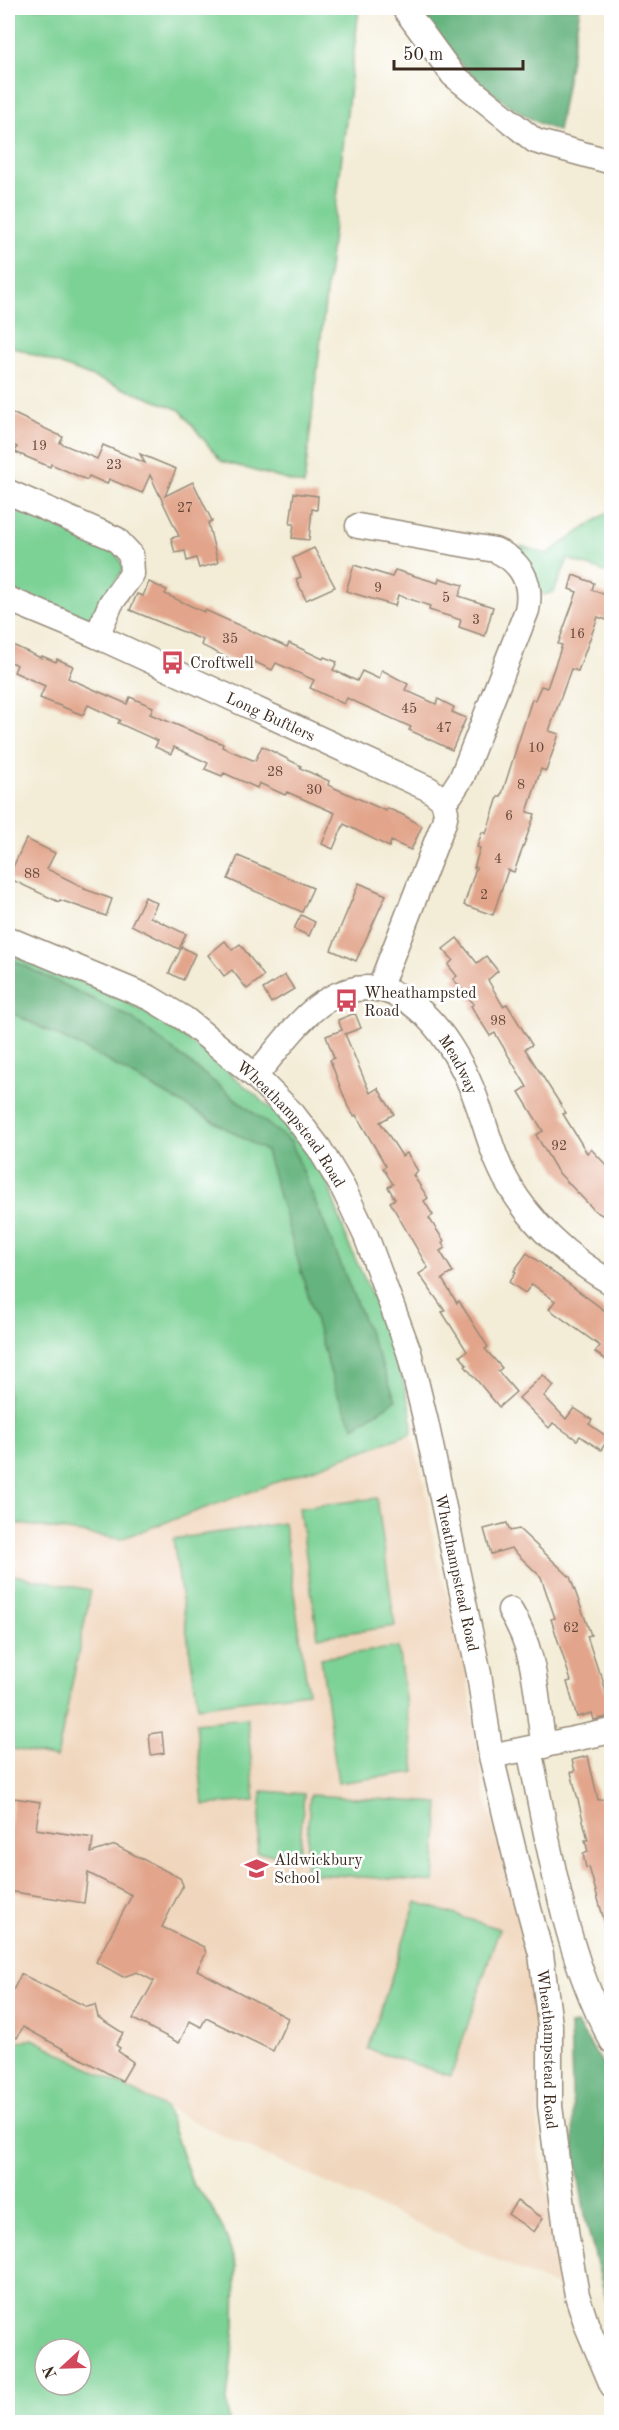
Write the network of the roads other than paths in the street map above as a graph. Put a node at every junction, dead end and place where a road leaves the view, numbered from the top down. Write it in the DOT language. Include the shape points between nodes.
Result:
graph roads {
  1 [pos="404,8"];
  2 [pos="612,162"];
  3 [pos="8,492"];
  4 [pos="358,526"];
  5 [pos="8,599"];
  6 [pos="97,636"];
  7 [pos="442,800"];
  8 [pos="8,939"];
  9 [pos="379,989"];
  10 [pos="255,1076"];
  11 [pos="612,1283"];
  12 [pos="510,1610"];
  13 [pos="612,1731"];
  14 [pos="537,1747"];
  15 [pos="491,1756"];
  16 [pos="612,2041"];
  17 [pos="612,2385"];
  1 -- 2 [label="street" via="453,75 535,141"];
  3 -- 6 [label="street" via="116,539 131,555 132,574 111,603"];
  4 -- 7 [label="street" via="495,550 507,555 526,579 527,610 462,777"];
  5 -- 6 [label="street, Long Buftlers"];
  6 -- 7 [label="street, Long Buftlers" via="429,789"];
  7 -- 9 [label="street" via="444,822"];
  8 -- 10 [label="street, Wheathampstead Road" via="150,998 185,1019"];
  9 -- 10 [label="street, Meadway" via="362,987 325,1001"];
  9 -- 11 [label="street, Meadway" via="415,1004 447,1043 471,1086 499,1165 528,1215 580,1264"];
  10 -- 15 [label="street, Wheathampstead Road" via="293,1114 343,1188 366,1236 409,1352 478,1674"];
  12 -- 14 [label="street" via="523,1631 535,1676"];
  13 -- 14 [label="street"];
  14 -- 15 [label="street"];
  14 -- 16 [label="street" via="574,1950 585,1986"];
  15 -- 17 [label="street, Wheathampstead Road" via="541,1954 550,2025 550,2106 577,2295"];
}
